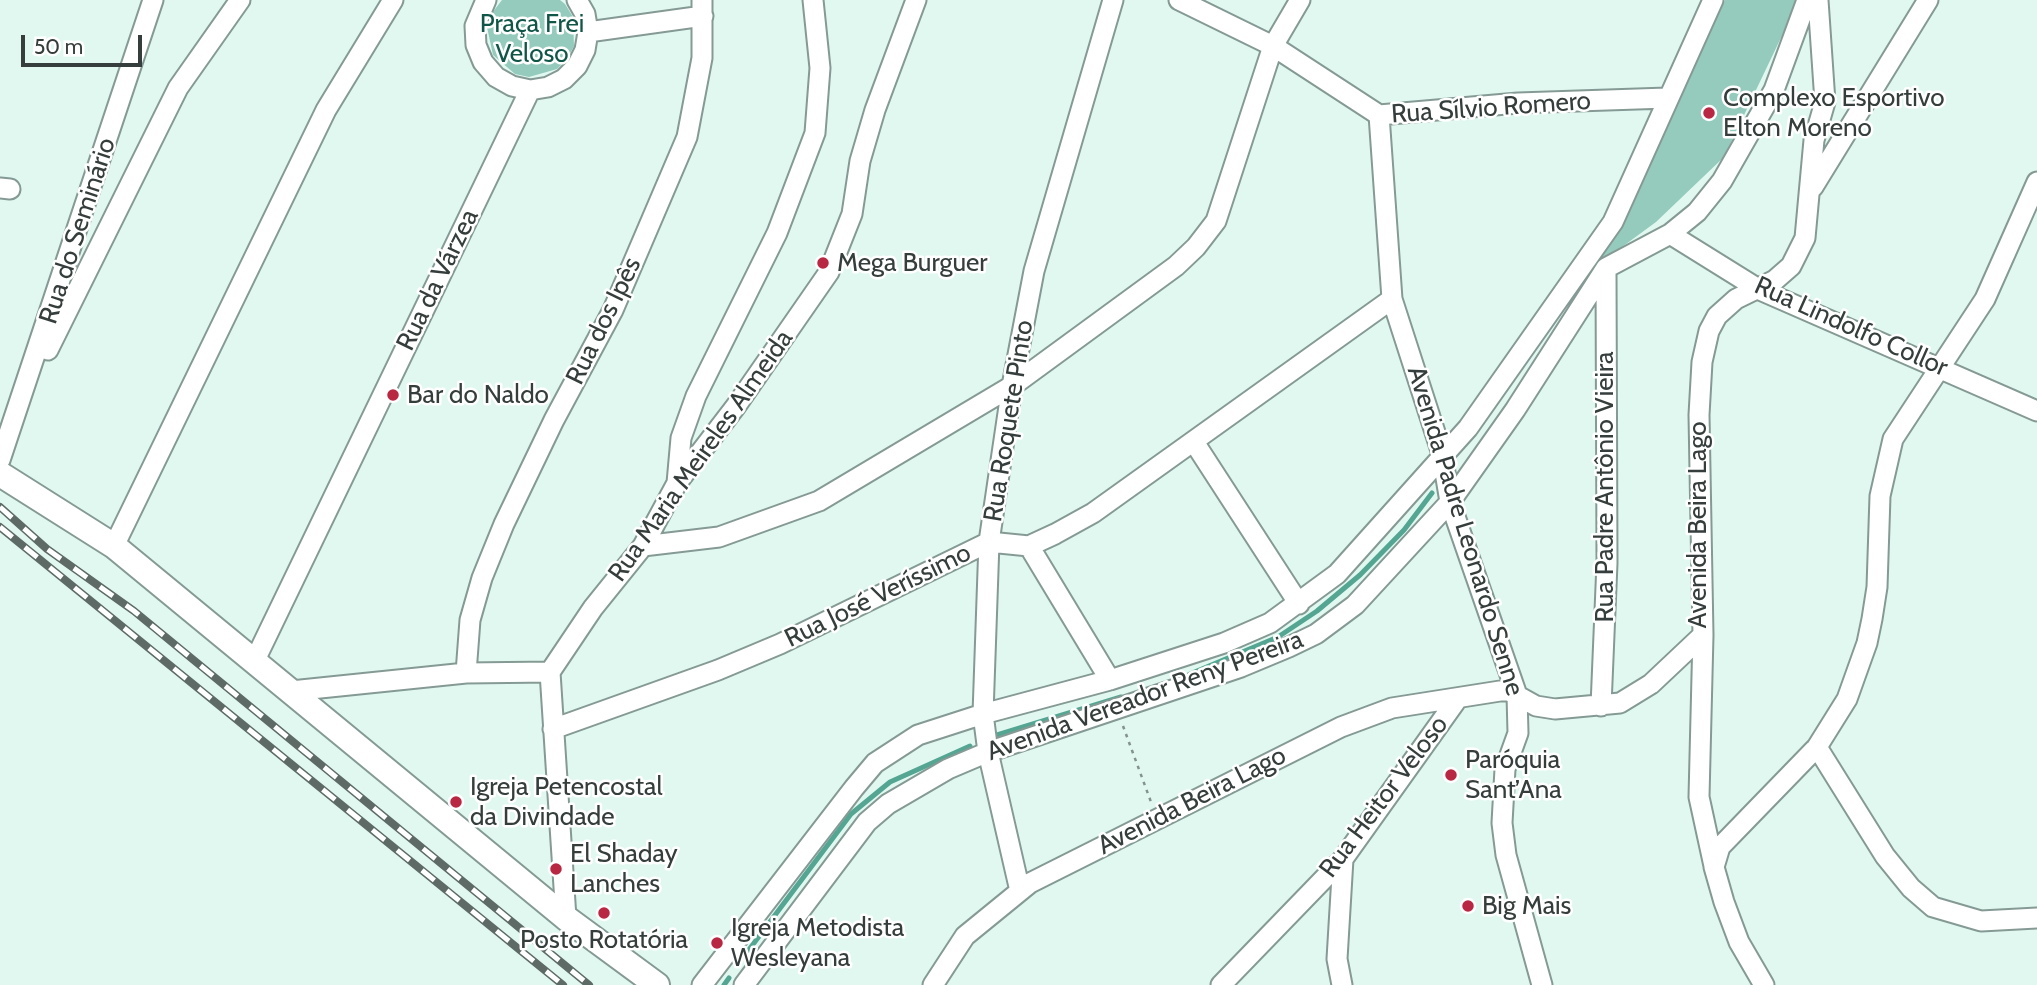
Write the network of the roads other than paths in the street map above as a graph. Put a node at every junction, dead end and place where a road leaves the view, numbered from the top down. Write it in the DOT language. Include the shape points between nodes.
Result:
graph roads {
  1 [pos="153,0"];
  2 [pos="240,0"];
  3 [pos="393,0"];
  4 [pos="577,0"];
  5 [pos="813,0"];
  6 [pos="916,0"];
  7 [pos="1113,0"];
  8 [pos="1179,0"];
  9 [pos="1300,0"];
  10 [pos="1713,0"];
  11 [pos="1807,0"];
  12 [pos="1818,0"];
  13 [pos="1928,0"];
  14 [pos="480,3"];
  15 [pos="702,8"];
  16 [pos="588,32"];
  17 [pos="1273,46"];
  18 [pos="530,90"];
  19 [pos="1667,98"];
  20 [pos="1379,115"];
  21 [pos="2037,182"];
  22 [pos="1812,189"];
  23 [pos="1670,234"];
  24 [pos="1606,268"];
  25 [pos="1760,290"];
  26 [pos="1392,299"];
  27 [pos="1941,367"];
  28 [pos="1012,386"];
  29 [pos="2037,411"];
  30 [pos="17,414"];
  31 [pos="1194,442"];
  32 [pos="1442,454"];
  33 [pos="0,460"];
  34 [pos="0,474"];
  35 [pos="677,483"];
  36 [pos="1450,502"];
  37 [pos="989,542"];
  38 [pos="114,546"];
  39 [pos="643,546"];
  40 [pos="1029,546"];
  41 [pos="1299,604"];
  42 [pos="1703,635"];
  43 [pos="255,660"];
  44 [pos="550,672"];
  45 [pos="466,673"];
  46 [pos="1110,680"];
  47 [pos="291,691"];
  48 [pos="1517,695"];
  49 [pos="1458,698"];
  50 [pos="1601,706"];
  51 [pos="983,714"];
  52 [pos="553,729"];
  53 [pos="1817,747"];
  54 [pos="988,752"];
  55 [pos="1343,859"];
  56 [pos="1714,867"];
  57 [pos="1020,891"];
  58 [pos="566,918"];
  59 [pos="2037,918"];
  60 [pos="724,953"];
  61 [pos="748,979"];
  62 [pos="657,985"];
  63 [pos="702,985"];
  64 [pos="933,985"];
  65 [pos="1221,985"];
  66 [pos="1342,985"];
  67 [pos="1542,985"];
  68 [pos="1763,985"];
  1 -- 30 [label="street, Rua do Seminário"];
  2 -- 30 [label="street" via="178,88"];
  3 -- 38 [label="street" via="326,110"];
  4 -- 16 [label="street"];
  5 -- 35 [label="street" via="820,68 815,133 777,233 695,396 681,438"];
  6 -- 35 [label="street, Rua Maria Meireles Almeida" via="875,110 860,161 852,214 829,272"];
  7 -- 28 [label="street, Rua Roquete Pinto" via="1048,217"];
  8 -- 17 [label="street, Rua Sílvio Romero"];
  9 -- 17 [label="street"];
  10 -- 19 [label="street, Avenida Vereador Reny Pereira"];
  11 -- 23 [label="street, Avenida Vereador Reny Pereira" via="1774,90 1722,181 1697,212"];
  12 -- 22 [label="street, Avenida Beira Lago" via="1825,102 1814,140"];
  13 -- 22 [label="street"];
  14 -- 18 [label="street" via="476,45 484,62 496,77"];
  15 -- 16 [label="street"];
  15 -- 45 [label="street, Rua dos Ipês" via="702,58 687,137 613,310 504,524 470,620"];
  16 -- 18 [label="street" via="581,58 564,79"];
  17 -- 20 [label="street, Rua Sílvio Romero"];
  17 -- 28 [label="street" via="1211,230 1176,266"];
  18 -- 43 [label="street, Rua da Várzea"];
  19 -- 20 [label="street, Rua Sílvio Romero" via="1518,103"];
  19 -- 32 [label="street, Avenida Vereador Reny Pereira" via="1612,222 1502,383"];
  20 -- 26 [label="street, Avenida Padre Leonardo Senne"];
  21 -- 27 [label="street" via="1985,299"];
  22 -- 25 [label="street, Avenida Beira Lago" via="1801,251 1791,266"];
  23 -- 24 [label="street, Avenida Vereador Reny Pereira"];
  23 -- 25 [label="street, Rua Lindolfo Collor"];
  24 -- 36 [label="street, Avenida Vereador Reny Pereira"];
  24 -- 50 [label="street, Rua Padre Antônio Vieira" via="1607,563"];
  25 -- 27 [label="street, Rua Lindolfo Collor"];
  25 -- 42 [label="street, Avenida Beira Lago" via="1736,299 1717,316 1702,362"];
  26 -- 31 [label="street"];
  26 -- 32 [label="street, Avenida Padre Leonardo Senne"];
  27 -- 29 [label="street, Rua Lindolfo Collor"];
  27 -- 53 [label="street" via="1893,439 1880,496 1877,587 1867,643 1847,699"];
  28 -- 37 [label="street, Rua Roquete Pinto"];
  28 -- 39 [label="street" via="819,501 719,537"];
  30 -- 33 [label="street, Rua do Seminário"];
  31 -- 40 [label="street" via="1093,513"];
  31 -- 41 [label="street"];
  32 -- 36 [label="street, Avenida Padre Leonardo Senne"];
  32 -- 41 [label="street, Avenida Vereador Reny Pereira" via="1337,574"];
  34 -- 38 [label="main road"];
  35 -- 39 [label="street, Rua Maria Meireles Almeida"];
  36 -- 48 [label="street, Avenida Padre Leonardo Senne"];
  36 -- 54 [label="street, Avenida Vereador Reny Pereira" via="1355,605 1316,634 1241,667"];
  37 -- 40 [label="street, Rua José Veríssimo"];
  37 -- 51 [label="street, Rua Roquete Pinto"];
  37 -- 52 [label="street, Rua José Veríssimo" via="780,644"];
  38 -- 43 [label="main road"];
  39 -- 44 [label="street, Rua Maria Meireles Almeida"];
  40 -- 46 [label="street"];
  41 -- 46 [label="street, Avenida Vereador Reny Pereira" via="1224,643"];
  42 -- 50 [label="street, Avenida Beira Lago" via="1635,697"];
  42 -- 56 [label="street" via="1699,797"];
  43 -- 47 [label="main road"];
  44 -- 45 [label="street"];
  44 -- 52 [label="street"];
  45 -- 47 [label="street"];
  46 -- 51 [label="street, Avenida Vereador Reny Pereira"];
  47 -- 58 [label="main road"];
  48 -- 49 [label="street, Avenida Beira Lago" via="1500,691"];
  48 -- 50 [label="street, Avenida Beira Lago" via="1545,708"];
  48 -- 67 [label="street, Avenida Padre Leonardo Senne" via="1518,733 1505,769 1502,823"];
  49 -- 55 [label="street, Rua Heitor Veloso"];
  49 -- 57 [label="street, Avenida Beira Lago" via="1392,708 1341,727"];
  51 -- 54 [label="street, Rua Roquete Pinto"];
  51 -- 60 [label="street, Avenida Vereador Reny Pereira" via="918,735 875,764"];
  52 -- 58 [label="street"];
  53 -- 56 [label="street" via="1726,840"];
  53 -- 59 [label="street" via="1885,856 1933,907 1981,921"];
  54 -- 57 [label="street, Rua Roquete Pinto"];
  54 -- 61 [label="street, Avenida Vereador Reny Pereira" via="902,795 867,822"];
  55 -- 65 [label="street, Rua Heitor Veloso"];
  55 -- 66 [label="street" via="1338,959"];
  56 -- 68 [label="street" via="1740,942"];
  57 -- 64 [label="street, Avenida Beira Lago" via="965,936"];
  58 -- 62 [label="main road"];
  60 -- 61 [label="street, Avenida Vereador Reny Pereira"];
  60 -- 63 [label="street, Avenida Vereador Reny Pereira"];
}
